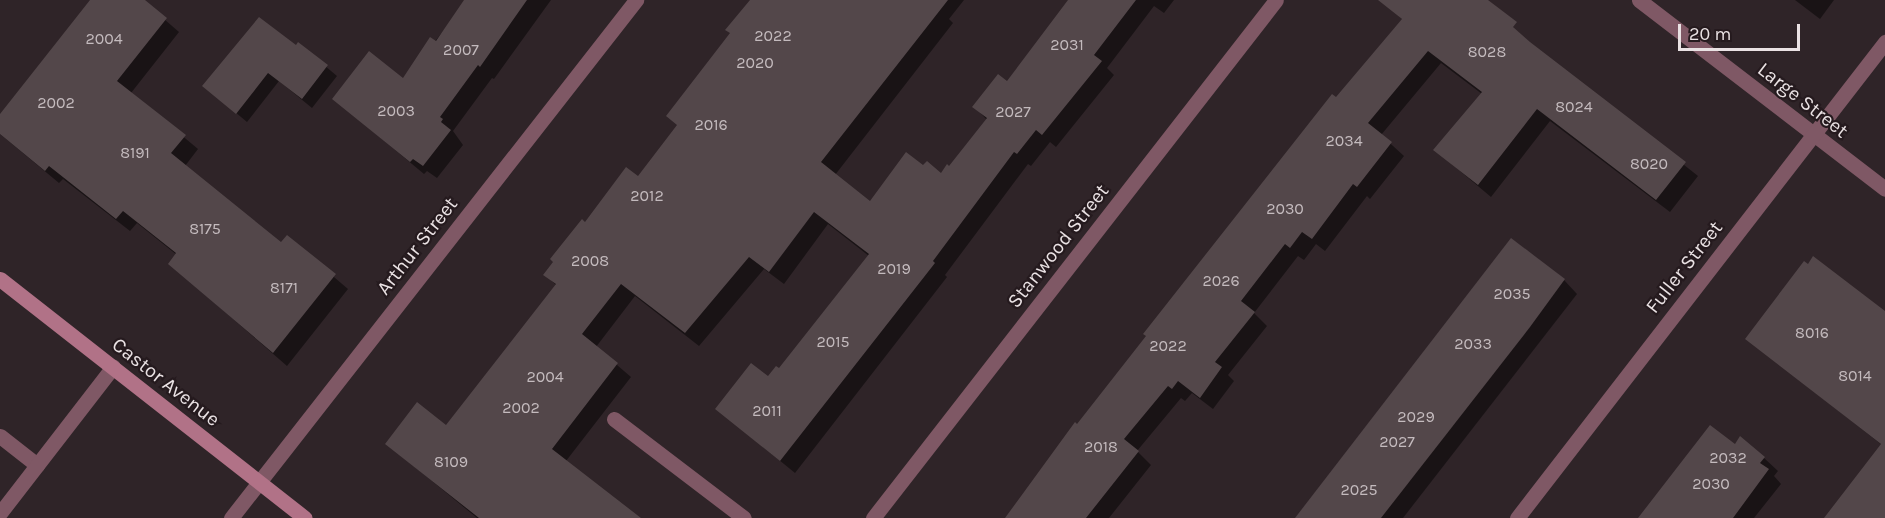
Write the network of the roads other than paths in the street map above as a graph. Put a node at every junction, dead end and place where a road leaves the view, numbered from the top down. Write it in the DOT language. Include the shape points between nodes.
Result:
graph roads {
  1 [pos="636,0"];
  2 [pos="1276,0"];
  3 [pos="1639,0"];
  4 [pos="1885,42"];
  5 [pos="1813,134"];
  6 [pos="1885,189"];
  7 [pos="0,279"];
  8 [pos="113,368"];
  9 [pos="614,419"];
  10 [pos="0,436"];
  11 [pos="37,465"];
  12 [pos="259,483"];
  13 [pos="0,513"];
  14 [pos="231,518"];
  15 [pos="305,518"];
  16 [pos="744,518"];
  17 [pos="873,518"];
  18 [pos="1517,518"];
  1 -- 12 [label="street, Arthur Street"];
  2 -- 17 [label="street, Stanwood Street"];
  3 -- 5 [label="street, Large Street"];
  4 -- 5 [label="street, Fuller Street"];
  5 -- 6 [label="street, Large Street"];
  5 -- 18 [label="street, Fuller Street"];
  7 -- 8 [label="main road, Castor Avenue"];
  8 -- 11 [label="street"];
  8 -- 12 [label="main road, Castor Avenue"];
  9 -- 16 [label="street"];
  10 -- 11 [label="street"];
  11 -- 13 [label="street"];
  12 -- 14 [label="street, Arthur Street"];
  12 -- 15 [label="main road, Castor Avenue"];
}
